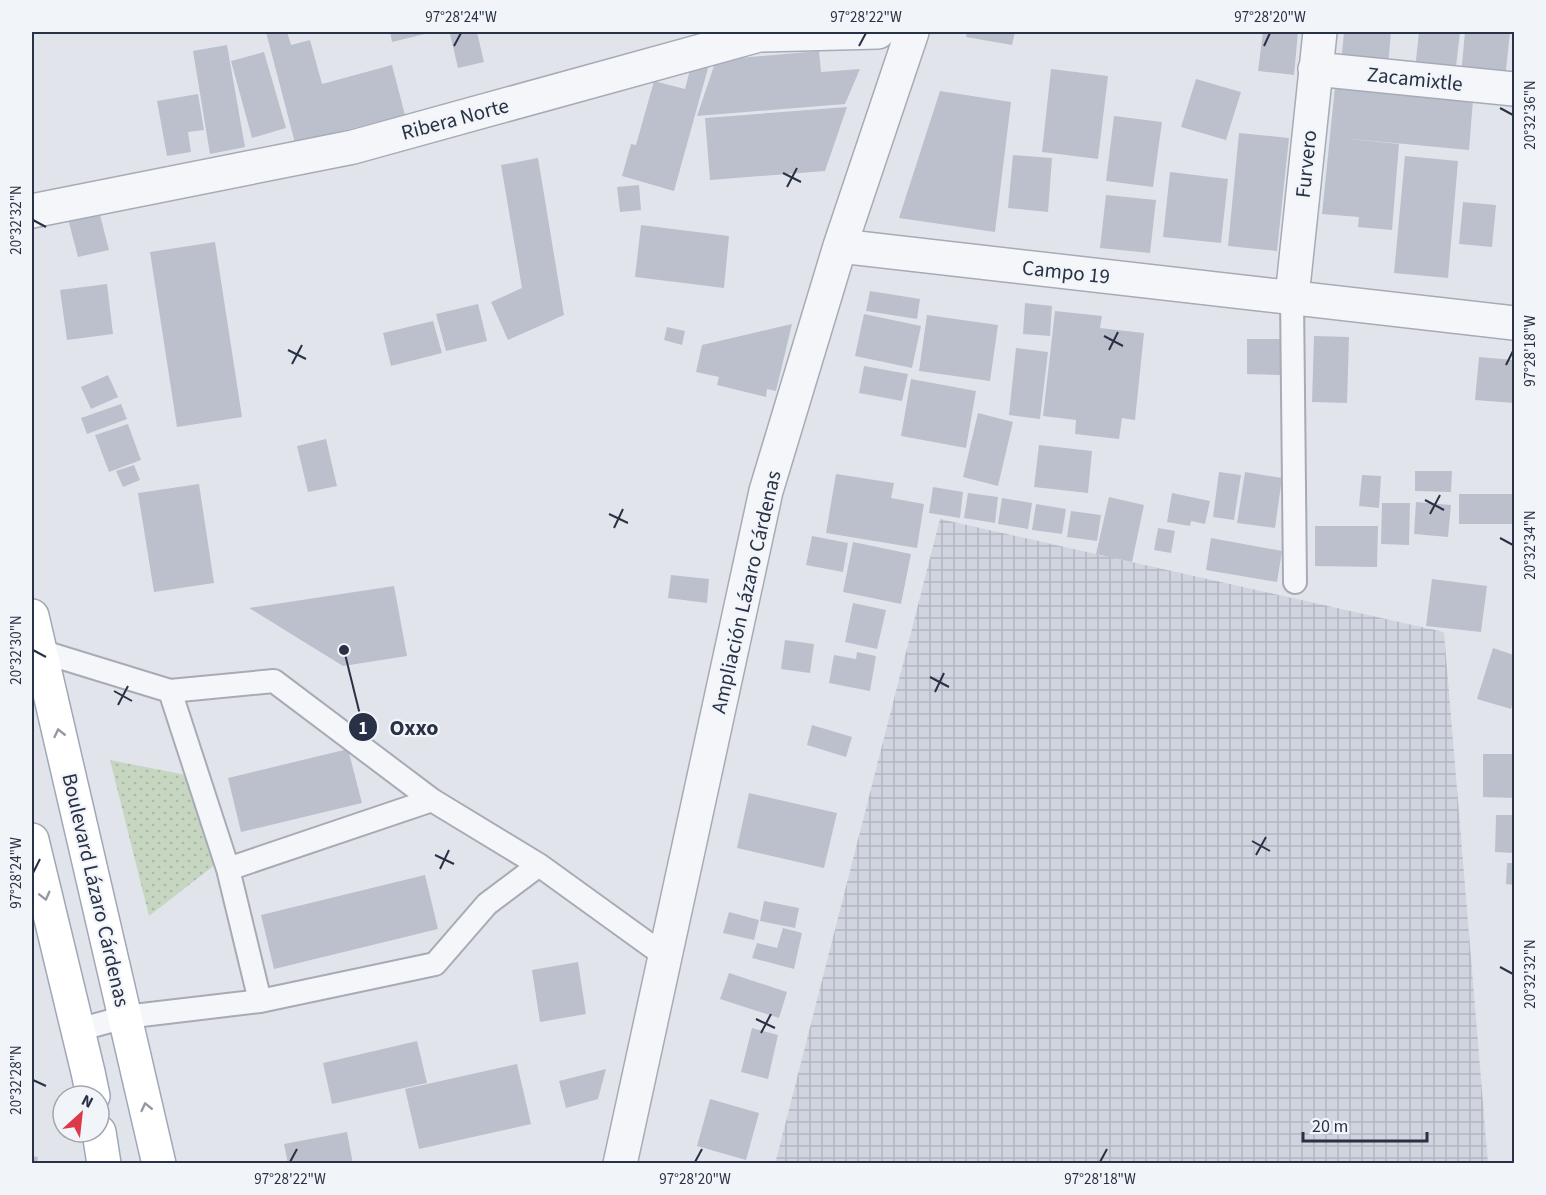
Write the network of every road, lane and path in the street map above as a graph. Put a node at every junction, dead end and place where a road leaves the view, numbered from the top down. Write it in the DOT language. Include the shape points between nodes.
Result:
graph roads {
  1 [pos="878,32"];
  2 [pos="912,32"];
  3 [pos="1320,32"];
  4 [pos="1316,69"];
  5 [pos="1515,89"];
  6 [pos="32,211"];
  7 [pos="840,246"];
  8 [pos="1292,297"];
  9 [pos="1515,323"];
  10 [pos="1295,582"];
  11 [pos="32,616"];
  12 [pos="36,652"];
  13 [pos="170,691"];
  14 [pos="432,800"];
  15 [pos="32,840"];
  16 [pos="538,865"];
  17 [pos="228,869"];
  18 [pos="665,956"];
  19 [pos="260,1001"];
  20 [pos="125,1017"];
  21 [pos="78,1030"];
  22 [pos="90,1084"];
  23 [pos="101,1144"];
  24 [pos="104,1164"];
  25 [pos="159,1164"];
  26 [pos="620,1164"];
  1 -- 6 [label="street, Ribera Norte" via="759,35 352,147"];
  2 -- 7 [label="street, Ampliación Lázaro Cárdenas"];
  3 -- 4 [label="street, Furvero"];
  4 -- 5 [label="street, Zacamixtle"];
  4 -- 8 [label="street, Furvero"];
  7 -- 8 [label="street, Campo 19"];
  7 -- 18 [label="street, Ampliación Lázaro Cárdenas" via="766,491"];
  8 -- 9 [label="street, Campo 19"];
  8 -- 10 [label="lane"];
  11 -- 12 [label="main road, Boulevard Lázaro Cárdenas"];
  12 -- 13 [label="lane"];
  20 -- 12 [label="main road, Boulevard Lázaro Cárdenas, one-way"];
  13 -- 14 [label="lane" via="274,681"];
  13 -- 17 [label="lane"];
  14 -- 16 [label="lane"];
  14 -- 17 [label="lane"];
  15 -- 21 [label="main road, one-way"];
  16 -- 18 [label="lane"];
  16 -- 19 [label="lane" via="487,904 435,964"];
  17 -- 19 [label="lane"];
  18 -- 26 [label="street, Ampliación Lázaro Cárdenas"];
  19 -- 20 [label="lane"];
  20 -- 21 [label="lane"];
  25 -- 20 [label="main road, Boulevard Lázaro Cárdenas, one-way"];
  21 -- 22 [label="main road"];
  23 -- 24 [label="main road"];
}
